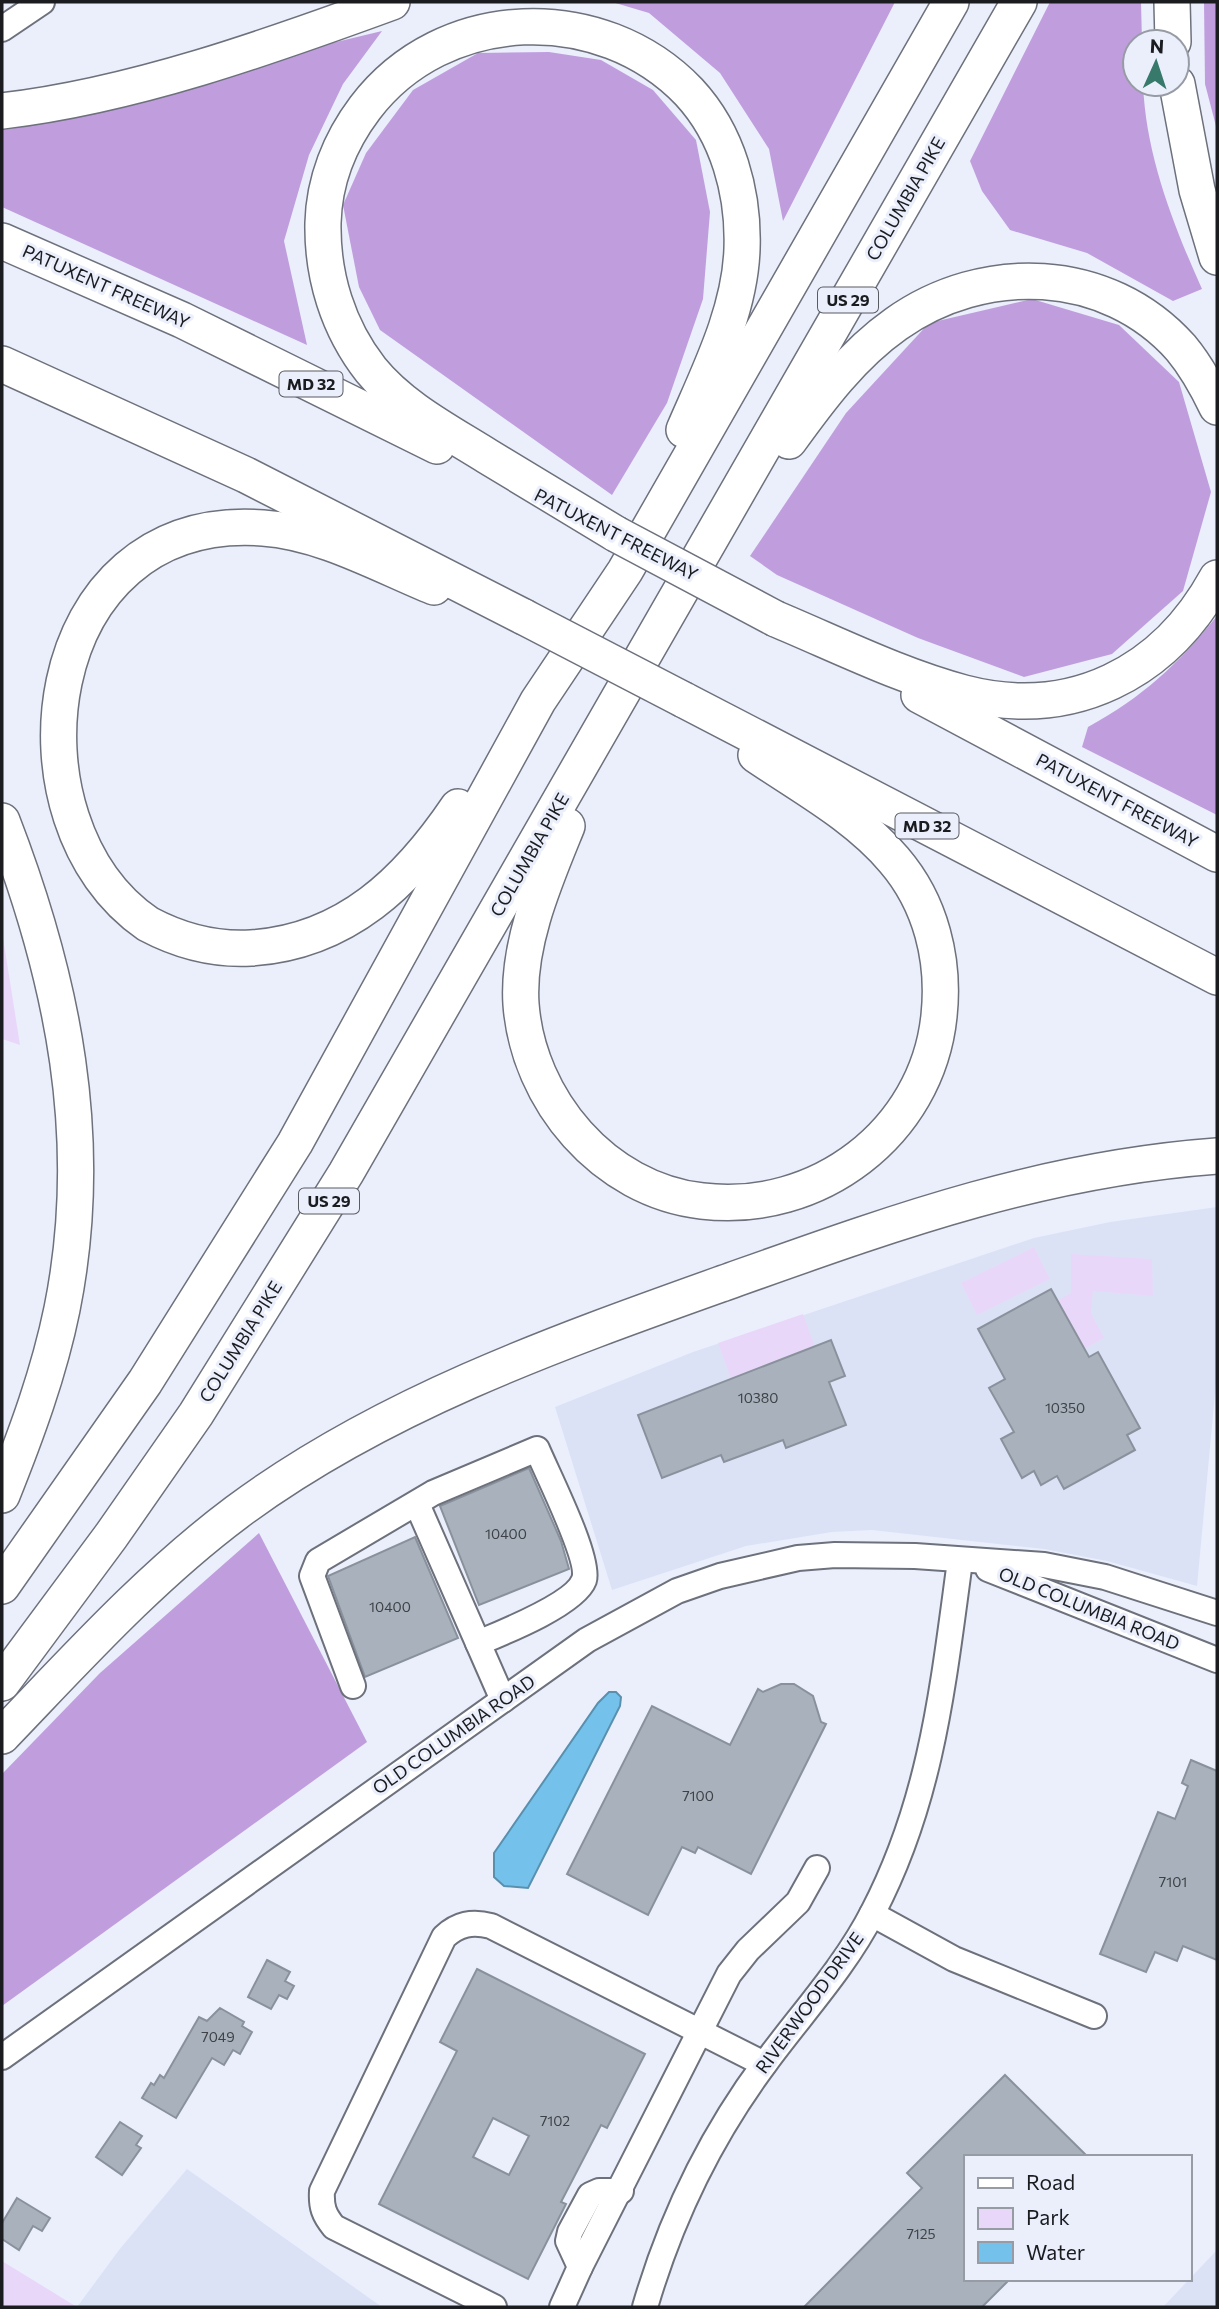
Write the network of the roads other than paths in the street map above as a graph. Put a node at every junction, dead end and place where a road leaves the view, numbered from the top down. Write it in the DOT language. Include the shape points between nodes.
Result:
graph roads {
  1 [pos="42,2"];
  2 [pos="391,2"];
  3 [pos="951,2"];
  4 [pos="1019,2"];
  5 [pos="1172,2"];
  6 [pos="1173,28"];
  7 [pos="2,29"];
  8 [pos="1180,98"];
  9 [pos="2,111"];
  10 [pos="2,242"];
  11 [pos="1217,257"];
  12 [pos="2,364"];
  13 [pos="2,381"];
  14 [pos="1217,407"];
  15 [pos="616,534"];
  16 [pos="625,571"];
  17 [pos="1217,578"];
  18 [pos="434,587"];
  19 [pos="677,598"];
  20 [pos="776,619"];
  21 [pos="521,624"];
  22 [pos="621,696"];
  23 [pos="538,701"];
  24 [pos="681,707"];
  25 [pos="756,755"];
  26 [pos="2,821"];
  27 [pos="1217,854"];
  28 [pos="1169,952"];
  29 [pos="1217,977"];
  30 [pos="1217,1156"];
  31 [pos="2,1495"];
  32 [pos="417,1504"];
  33 [pos="960,1561"];
  34 [pos="2,1586"];
  35 [pos="1217,1613"];
  36 [pos="478,1643"];
  37 [pos="1217,1660"];
  38 [pos="2,1683"];
  39 [pos="353,1686"];
  40 [pos="503,1700"];
  41 [pos="2,1736"];
  42 [pos="817,1868"];
  43 [pos="872,1914"];
  44 [pos="1094,2016"];
  45 [pos="702,2033"];
  46 [pos="2,2057"];
  47 [pos="764,2064"];
  48 [pos="495,2307"];
  49 [pos="562,2307"];
  50 [pos="645,2307"];
  1 -- 7 [label="street"];
  2 -- 9 [label="highway" via="207,64 75,98"];
  3 -- 16 [label="highway"];
  4 -- 19 [label="highway, COLUMBIA PIKE / US 29"];
  5 -- 6 [label="highway"];
  8 -- 11 [label="highway" via="1197,190"];
  10 -- 15 [label="highway, PATUXENT FREEWAY / MD 32" via="182,320"];
  12 -- 21 [label="highway, MD 32" via="246,475"];
  13 -- 18 [label="highway" via="240,488"];
  14 -- 19 [label="highway" via="1180,348 1149,320 1110,298 1073,286 1034,281 973,286 931,302 895,324 827,389"];
  15 -- 16 [label="highway" via="428,420 399,397 372,371 335,307 323,245 323,211 338,152 376,94 403,69 457,38 520,25 558,25 632,48 690,93 712,124 734,175 742,212 742,253 734,297 720,343"];
  15 -- 20 [label="highway, PATUXENT FREEWAY / MD 32, bridge"];
  16 -- 23 [label="highway"];
  17 -- 20 [label="highway" via="1174,640 1129,674 1069,697 1033,701 954,690"];
  18 -- 21 [label="highway"];
  18 -- 23 [label="highway" via="326,543 264,528 231,527 168,542 112,576 87,599 48,661 34,727 43,797 56,832 96,889 130,916 201,944 272,946 312,937 369,908 423,857"];
  19 -- 22 [label="highway, COLUMBIA PIKE / US 29"];
  20 -- 27 [label="highway, PATUXENT FREEWAY / MD 32"];
  21 -- 24 [label="highway, MD 32, bridge"];
  22 -- 25 [label="highway" via="545,882 523,969 522,1013 534,1064 549,1096 585,1144 641,1183 701,1201 757,1200 838,1174 891,1130 929,1065 938,1030 942,995 939,959 932,926 917,892 871,836"];
  22 -- 38 [label="highway, COLUMBIA PIKE / US 29" via="262,1310 119,1525"];
  23 -- 34 [label="highway" via="261,1200 145,1382"];
  24 -- 25 [label="highway"];
  24 -- 28 [label="highway, MD 32"];
  25 -- 28 [label="highway" via="955,857"];
  26 -- 31 [label="highway" via="60,1001 70,1063 75,1176 62,1308 30,1423"];
  28 -- 29 [label="highway, MD 32"];
  30 -- 41 [label="highway" via="1099,1169 947,1207 683,1298 462,1385 374,1427 238,1511 166,1570"];
  32 -- 36 [label="street"];
  32 -- 36 [label="street" via="537,1449 584,1560 584,1581 578,1590 533,1620"];
  32 -- 39 [label="street" via="318,1561 313,1569"];
  33 -- 35 [label="street, OLD COLUMBIA ROAD" via="1044,1565 1105,1577"];
  33 -- 37 [label="street, OLD COLUMBIA ROAD" via="1042,1588"];
  33 -- 40 [label="street, OLD COLUMBIA ROAD" via="835,1555 799,1558 720,1576 677,1591 587,1640"];
  33 -- 43 [label="street, RIVERWOOD DRIVE" via="931,1758 898,1863"];
  36 -- 40 [label="street"];
  40 -- 46 [label="street, OLD COLUMBIA ROAD"];
  42 -- 45 [label="street" via="798,1902 738,1961"];
  43 -- 44 [label="street" via="954,1959"];
  43 -- 47 [label="street, RIVERWOOD DRIVE" via="831,1978"];
  45 -- 47 [label="street"];
  45 -- 48 [label="street" via="491,1926 465,1924 443,1937 322,2191 321,2204 334,2227"];
  45 -- 49 [label="street" via="621,2190 599,2191 585,2202 568,2241 580,2267"];
  47 -- 50 [label="street, RIVERWOOD DRIVE" via="725,2122 678,2209"];
}
